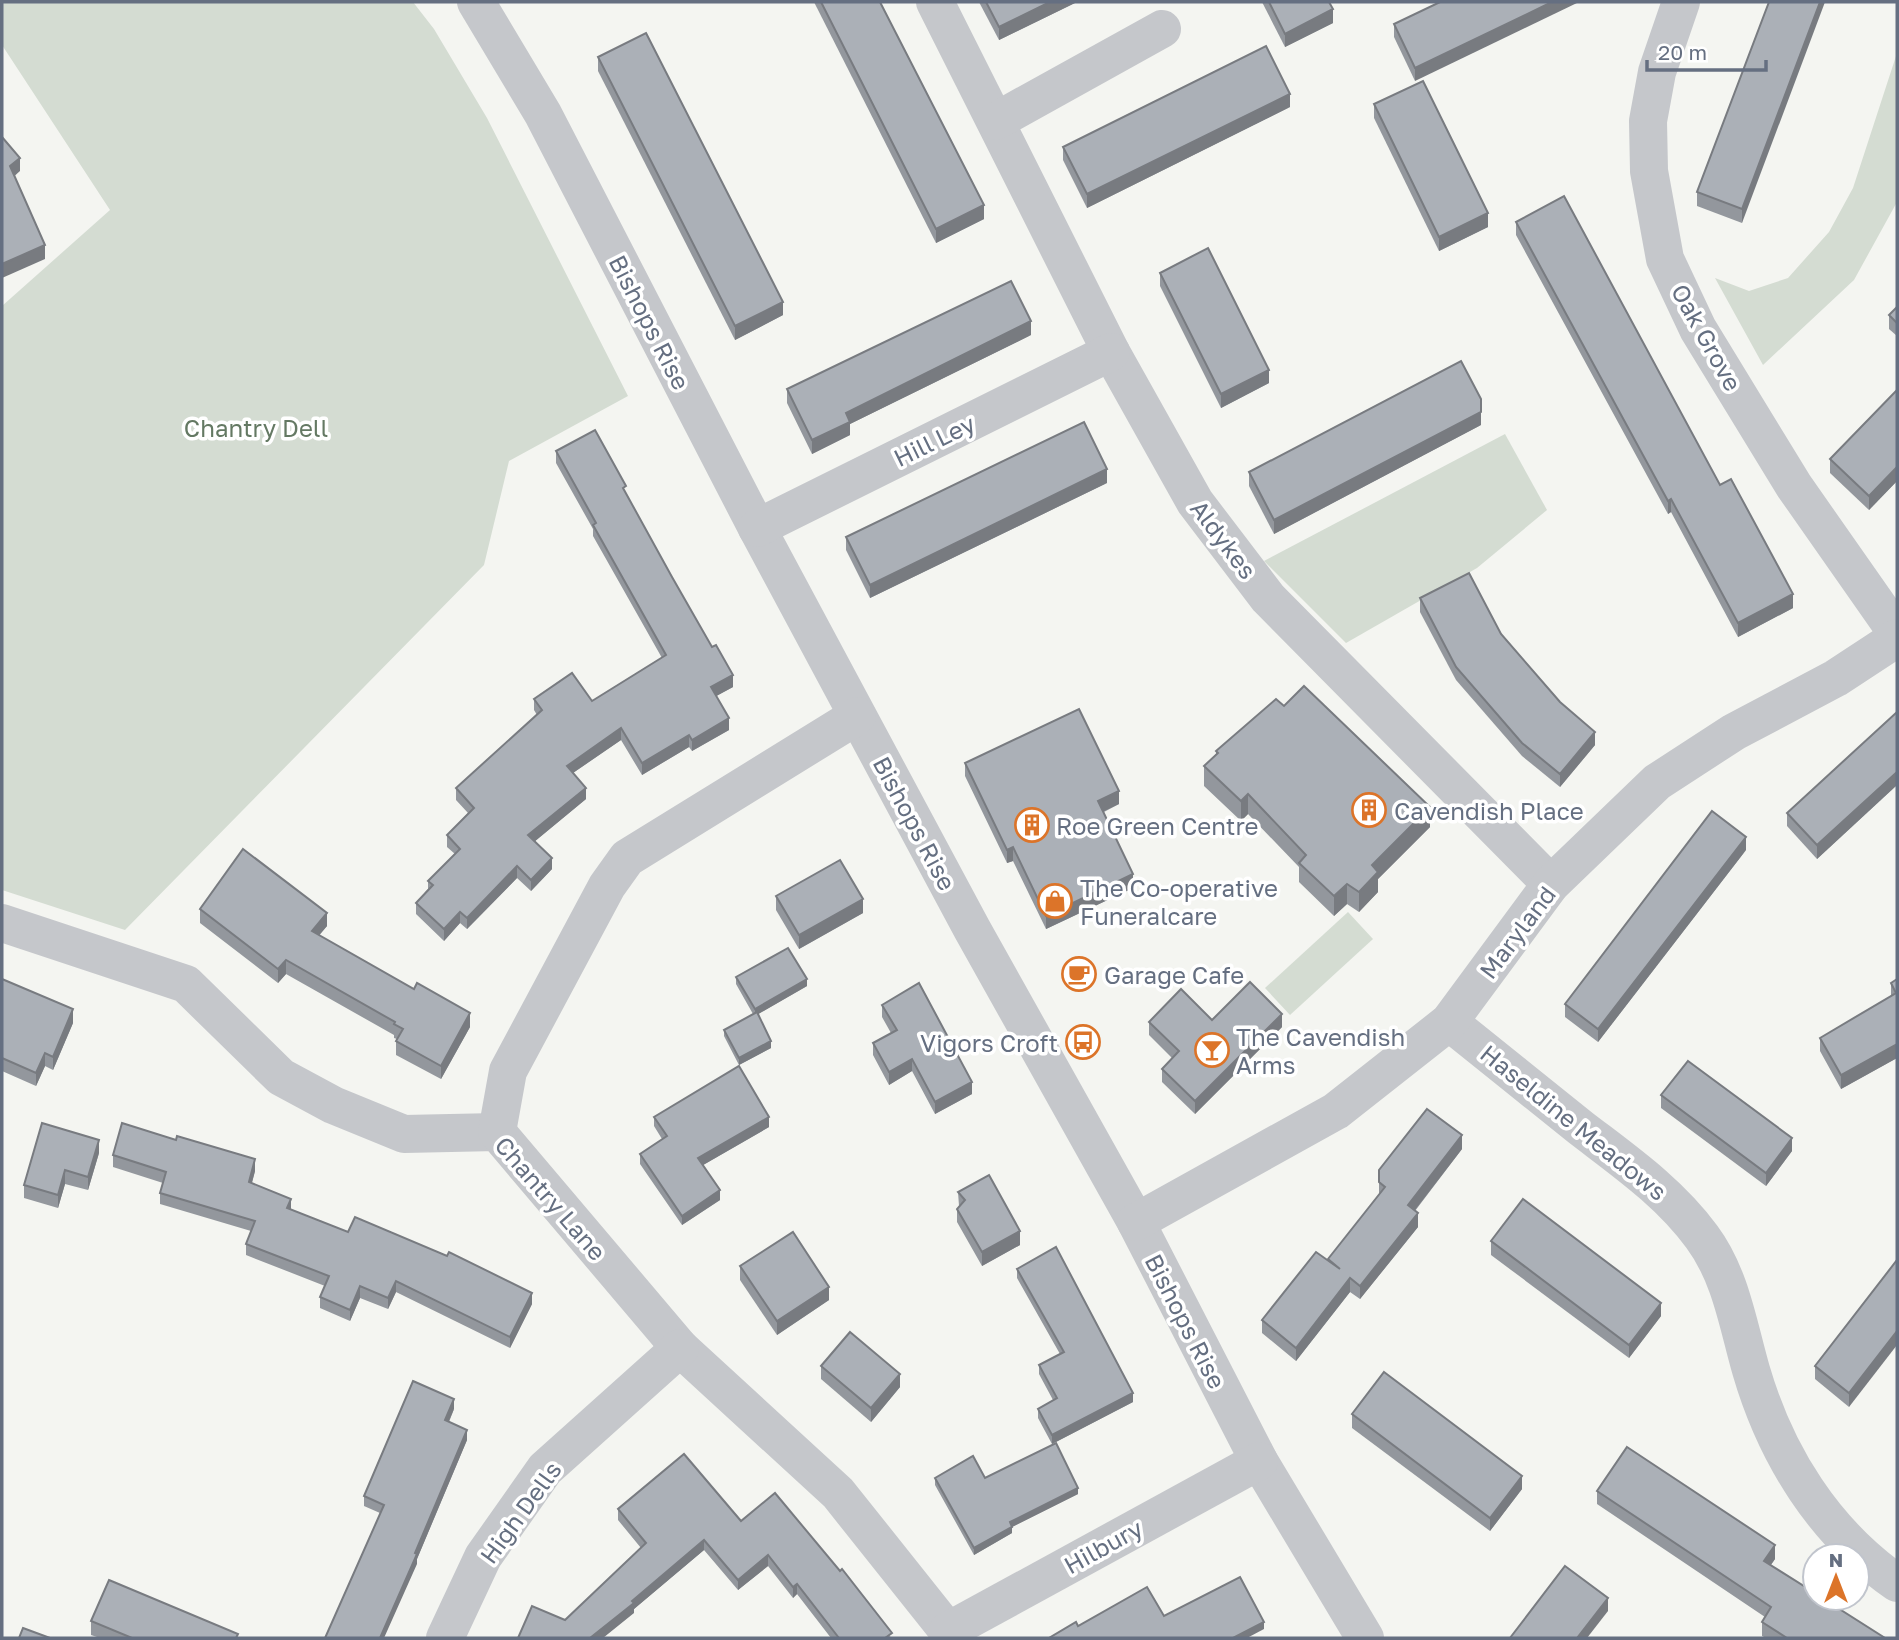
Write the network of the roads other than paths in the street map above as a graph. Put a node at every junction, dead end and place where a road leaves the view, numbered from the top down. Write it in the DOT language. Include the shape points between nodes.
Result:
graph roads {
  1 [pos="476,2"];
  2 [pos="934,2"];
  3 [pos="1681,2"];
  4 [pos="1162,29"];
  5 [pos="996,121"];
  6 [pos="1111,352"];
  7 [pos="757,528"];
  8 [pos="1897,636"];
  9 [pos="858,716"];
  10 [pos="1551,884"];
  11 [pos="2,923"];
  12 [pos="1449,1022"];
  13 [pos="496,1132"];
  14 [pos="1136,1222"];
  15 [pos="680,1348"];
  16 [pos="1259,1461"];
  17 [pos="1897,1583"];
  18 [pos="950,1634"];
  19 [pos="445,1638"];
  20 [pos="1365,1638"];
  1 -- 7 [label="street, Bishops Rise" via="543,114"];
  2 -- 5 [label="street, Aldykes"];
  3 -- 8 [label="street, Oak Grove" via="1657,72 1648,121 1649,171 1665,259 1698,329 1787,475"];
  4 -- 5 [label="street"];
  5 -- 6 [label="street, Aldykes"];
  6 -- 7 [label="street, Hill Ley"];
  6 -- 10 [label="street, Aldykes" via="1195,502 1268,598"];
  7 -- 9 [label="street, Bishops Rise"];
  8 -- 10 [label="street, Maryland" via="1836,678 1734,732 1657,782"];
  9 -- 13 [label="street" via="627,858 607,886 508,1072"];
  9 -- 14 [label="street, Bishops Rise"];
  10 -- 12 [label="street, Maryland"];
  11 -- 13 [label="street, Chantry Lane" via="186,984 281,1077 333,1105 404,1134"];
  12 -- 14 [label="street, Maryland" via="1336,1111"];
  12 -- 17 [label="street, Haseldine Meadows" via="1665,1194 1703,1238 1727,1280 1774,1438 1832,1526"];
  13 -- 15 [label="street, Chantry Lane"];
  14 -- 16 [label="street, Bishops Rise"];
  15 -- 18 [label="street, Chantry Lane" via="838,1493"];
  15 -- 19 [label="street, High Dells" via="545,1469 483,1557"];
  16 -- 18 [label="street, Hilbury"];
  16 -- 20 [label="street, Bishops Rise"];
}
